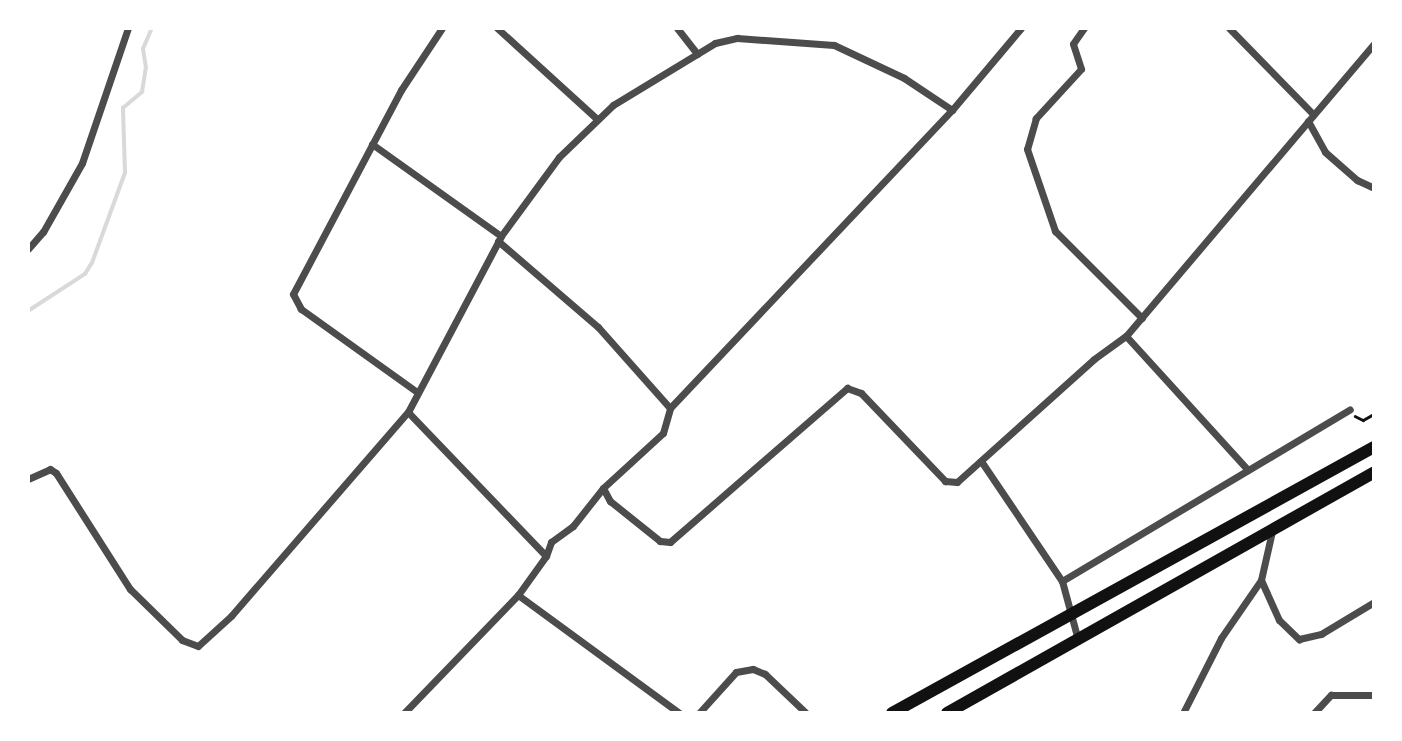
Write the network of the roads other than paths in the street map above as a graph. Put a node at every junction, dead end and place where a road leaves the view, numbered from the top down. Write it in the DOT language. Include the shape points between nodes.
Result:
graph roads {
  1 [pos="128,28"];
  2 [pos="442,28"];
  3 [pos="497,28"];
  4 [pos="677,28"];
  5 [pos="1021,28"];
  6 [pos="1084,28"];
  7 [pos="1229,28"];
  8 [pos="1374,44"];
  9 [pos="697,54"];
  10 [pos="952,110"];
  11 [pos="1311,118"];
  12 [pos="597,119"];
  13 [pos="372,144"];
  14 [pos="1374,188"];
  15 [pos="500,239"];
  16 [pos="28,249"];
  17 [pos="1142,318"];
  18 [pos="1126,336"];
  19 [pos="417,392"];
  20 [pos="670,408"];
  21 [pos="1350,409"];
  22 [pos="408,412"];
  23 [pos="1374,447"];
  24 [pos="981,461"];
  25 [pos="1248,470"];
  26 [pos="1374,472"];
  27 [pos="28,478"];
  28 [pos="603,488"];
  29 [pos="1272,530"];
  30 [pos="546,556"];
  31 [pos="1261,580"];
  32 [pos="1062,581"];
  33 [pos="518,595"];
  34 [pos="1374,602"];
  35 [pos="1072,612"];
  36 [pos="1078,641"];
  37 [pos="1374,695"];
  38 [pos="952,712"];
  39 [pos="404,713"];
  40 [pos="679,713"];
  41 [pos="699,713"];
  42 [pos="806,713"];
  43 [pos="892,713"];
  44 [pos="1183,713"];
  45 [pos="1314,713"];
  1 -- 16 [label="street" via="82,163 43,232"];
  2 -- 13 [label="street"];
  3 -- 12 [label="street"];
  4 -- 9 [label="street"];
  5 -- 10 [label="street"];
  6 -- 17 [label="street" via="1073,44 1082,69 1036,118 1027,149 1055,231"];
  7 -- 11 [label="street"];
  8 -- 11 [label="street"];
  9 -- 10 [label="street" via="737,38 817,40 904,78"];
  9 -- 12 [label="street"];
  10 -- 20 [label="street"];
  11 -- 14 [label="street" via="1325,152 1357,180"];
  11 -- 17 [label="street"];
  12 -- 15 [label="street" via="559,157"];
  13 -- 15 [label="street"];
  13 -- 19 [label="street" via="301,275 294,300"];
  15 -- 19 [label="street"];
  15 -- 20 [label="street" via="598,327"];
  17 -- 18 [label="street"];
  18 -- 24 [label="street"];
  18 -- 25 [label="street"];
  19 -- 22 [label="street"];
  20 -- 28 [label="street" via="663,433"];
  21 -- 25 [label="street"];
  22 -- 27 [label="street" via="232,616 198,646 174,634 130,589 56,474 50,470"];
  22 -- 30 [label="street"];
  23 -- 35 [label="main road"];
  24 -- 28 [label="street" via="957,482 945,481 861,394 847,388 670,542 660,541 610,501"];
  24 -- 32 [label="street"];
  25 -- 32 [label="street"];
  26 -- 29 [label="main road"];
  28 -- 30 [label="street" via="573,526 551,542"];
  29 -- 31 [label="street"];
  29 -- 36 [label="main road"];
  30 -- 33 [label="street"];
  31 -- 34 [label="street" via="1279,620 1299,639 1321,634"];
  31 -- 44 [label="street" via="1221,638"];
  32 -- 35 [label="street"];
  33 -- 39 [label="street"];
  33 -- 40 [label="street"];
  35 -- 36 [label="street"];
  35 -- 43 [label="main road"];
  36 -- 38 [label="main road"];
  37 -- 45 [label="street" via="1331,695"];
  41 -- 42 [label="street" via="736,672 753,669 765,674"];
}
